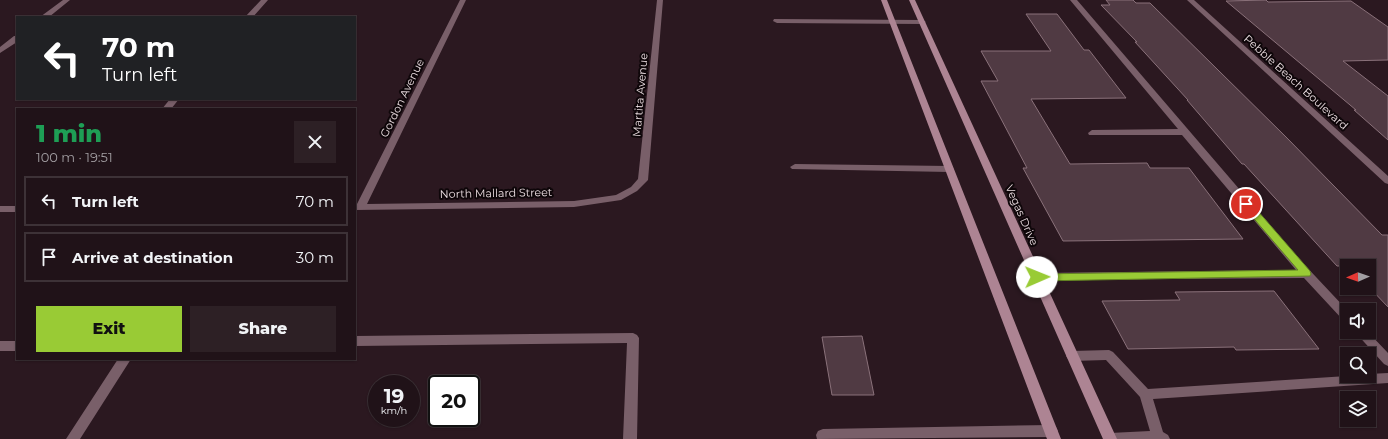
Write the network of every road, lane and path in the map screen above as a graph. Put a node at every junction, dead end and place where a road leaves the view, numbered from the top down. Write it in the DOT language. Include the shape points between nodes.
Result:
graph roads {
  1 [pos="67,0"];
  2 [pos="265,0"];
  3 [pos="463,0"];
  4 [pos="660,0"];
  5 [pos="884,0"];
  6 [pos="912,0"];
  7 [pos="1073,0"];
  8 [pos="1190,0"];
  9 [pos="45,16"];
  10 [pos="250,16"];
  11 [pos="777,21"];
  12 [pos="892,22"];
  13 [pos="922,22"];
  14 [pos="16,39"];
  15 [pos="0,51"];
  16 [pos="174,100"];
  17 [pos="167,108"];
  18 [pos="1185,132"];
  19 [pos="1092,133"];
  20 [pos="795,166"];
  21 [pos="950,169"];
  22 [pos="1388,181"];
  23 [pos="634,189"];
  24 [pos="358,207"];
  25 [pos="0,209"];
  26 [pos="16,209"];
  27 [pos="1306,274"];
  28 [pos="1037,277"];
  29 [pos="1340,310"];
  30 [pos="1368,339"];
  31 [pos="356,341"];
  32 [pos="0,346"];
  33 [pos="16,346"];
  34 [pos="1072,356"];
  35 [pos="124,360"];
  36 [pos="1388,361"];
  37 [pos="1388,378"];
  38 [pos="1145,394"];
  39 [pos="1052,435"];
  40 [pos="1161,437"];
  41 [pos="73,439"];
  42 [pos="630,439"];
  43 [pos="824,439"];
  44 [pos="1110,439"];
  1 -- 9 [label="street"];
  2 -- 10 [label="street"];
  3 -- 24 [label="street, Gordon Avenue"];
  4 -- 23 [label="street, Martita Avenue" via="643,180"];
  5 -- 12 [label="main road"];
  6 -- 13 [label="main road, Vegas Drive"];
  7 -- 18 [label="street"];
  8 -- 22 [label="street, Pebble Beach Boulevard"];
  11 -- 12 [label="street"];
  12 -- 13 [label="street"];
  12 -- 21 [label="main road"];
  13 -- 28 [label="main road, Vegas Drive"];
  14 -- 15 [label="street"];
  16 -- 17 [label="street"];
  18 -- 19 [label="street"];
  18 -- 27 [label="street"];
  20 -- 21 [label="street"];
  21 -- 39 [label="main road"];
  23 -- 24 [label="street, North Mallard Street" via="618,198 574,204"];
  25 -- 26 [label="street"];
  27 -- 28 [label="street"];
  27 -- 29 [label="street"];
  28 -- 34 [label="main road, Vegas Drive"];
  30 -- 36 [label="street"];
  31 -- 42 [label="street" via="633,338"];
  32 -- 33 [label="street"];
  34 -- 38 [label="street" via="1109,355"];
  34 -- 44 [label="main road, Vegas Drive"];
  35 -- 41 [label="street"];
  37 -- 38 [label="street"];
  38 -- 40 [label="street"];
  39 -- 43 [label="street" via="823,435"];
  40 -- 44 [label="street"];
}
